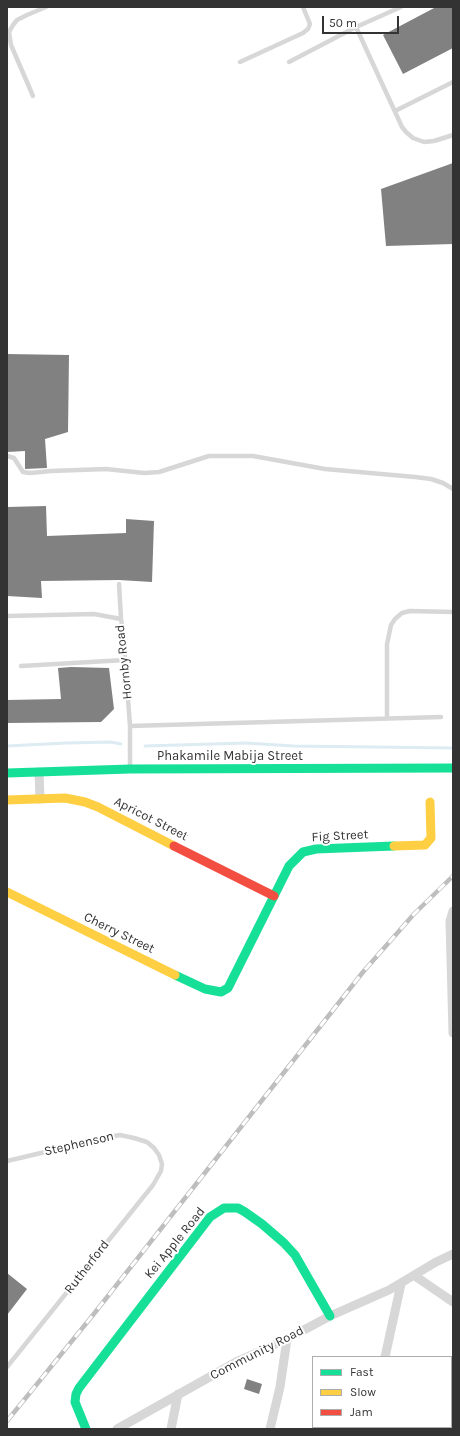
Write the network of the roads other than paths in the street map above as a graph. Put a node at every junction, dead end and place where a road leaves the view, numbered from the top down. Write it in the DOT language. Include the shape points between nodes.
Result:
graph roads {
  1 [pos="46,7"];
  2 [pos="303,7"];
  3 [pos="401,7"];
  4 [pos="356,27"];
  5 [pos="240,62"];
  6 [pos="289,62"];
  7 [pos="453,82"];
  8 [pos="33,96"];
  9 [pos="395,111"];
  10 [pos="453,135"];
  11 [pos="7,456"];
  12 [pos="453,485"];
  13 [pos="453,488"];
  14 [pos="119,584"];
  15 [pos="453,612"];
  16 [pos="7,616"];
  17 [pos="121,619"];
  18 [pos="125,660"];
  19 [pos="21,666"];
  20 [pos="441,717"];
  21 [pos="387,719"];
  22 [pos="130,726"];
  23 [pos="453,768"];
  24 [pos="130,769"];
  25 [pos="39,772"];
  26 [pos="7,773"];
  27 [pos="40,799"];
  28 [pos="7,800"];
  29 [pos="430,802"];
  30 [pos="7,892"];
  31 [pos="274,896"];
  32 [pos="453,911"];
  33 [pos="221,992"];
  34 [pos="453,1033"];
  35 [pos="7,1161"];
  36 [pos="162,1164"];
  37 [pos="453,1254"];
  38 [pos="415,1276"];
  39 [pos="401,1284"];
  40 [pos="453,1302"];
  41 [pos="330,1316"];
  42 [pos="287,1339"];
  43 [pos="385,1356"];
  44 [pos="7,1367"];
  45 [pos="178,1394"];
  46 [pos="86,1429"];
  47 [pos="117,1429"];
  48 [pos="171,1429"];
  49 [pos="270,1429"];
  1 -- 8 [label="lane" via="18,20 9,32 11,45"];
  2 -- 5 [label="lane" via="310,24 308,29"];
  3 -- 4 [label="lane"];
  4 -- 6 [label="lane"];
  4 -- 9 [label="lane"];
  7 -- 9 [label="lane"];
  9 -- 10 [label="lane" via="402,127 418,140 434,141"];
  11 -- 13 [label="lane" via="14,458 23,472 30,473 106,469 152,473 209,456 253,456 326,469 431,479"];
  12 -- 13 [label="lane"];
  14 -- 17 [label="lane"];
  15 -- 21 [label="lane" via="402,613 391,625 388,644"];
  16 -- 17 [label="lane, Hornby Road" via="94,614"];
  17 -- 18 [label="lane, Hornby Road"];
  18 -- 19 [label="lane"];
  18 -- 22 [label="lane, Hornby Road"];
  20 -- 21 [label="lane"];
  21 -- 22 [label="lane"];
  22 -- 24 [label="lane, Hornby Road"];
  23 -- 24 [label="main road, Phakamile Mabija Street"];
  24 -- 25 [label="main road, Phakamile Mabija Street"];
  25 -- 26 [label="main road, Phakamile Mabija Street"];
  25 -- 27 [label="street"];
  27 -- 28 [label="main road, Apricot Street"];
  27 -- 31 [label="main road, Apricot Street" via="65,798 98,807"];
  29 -- 31 [label="main road, Fig Street" via="431,838 425,845 316,848 303,852 289,866"];
  30 -- 33 [label="main road, Cherry Street" via="205,989"];
  31 -- 33 [label="main road, Fig Street" via="232,982"];
  32 -- 34 [label="street" via="450,922"];
  35 -- 36 [label="lane, Stephenson" via="120,1135 147,1142 159,1155"];
  36 -- 44 [label="lane, Rutherford" via="153,1185"];
  37 -- 38 [label="street, Community Road"];
  38 -- 39 [label="street, Community Road"];
  38 -- 40 [label="street"];
  39 -- 41 [label="street, Community Road"];
  39 -- 43 [label="street"];
  41 -- 42 [label="street, Community Road"];
  41 -- 46 [label="main road, Kei Apple Road" via="295,1255 284,1243 245,1212 238,1208 224,1208 210,1217 79,1388 75,1402"];
  42 -- 45 [label="street, Community Road"];
  42 -- 49 [label="street" via="280,1387"];
  45 -- 47 [label="street, Community Road"];
  45 -- 48 [label="street"];
}
